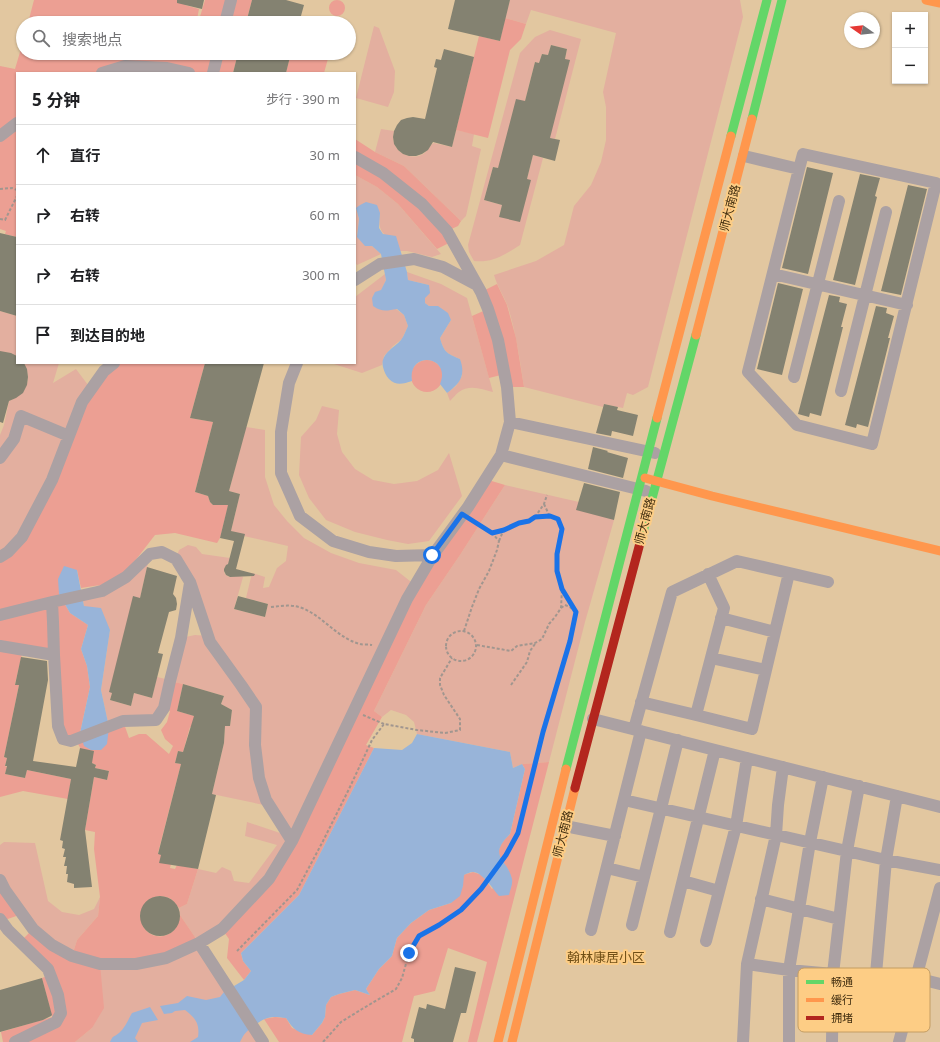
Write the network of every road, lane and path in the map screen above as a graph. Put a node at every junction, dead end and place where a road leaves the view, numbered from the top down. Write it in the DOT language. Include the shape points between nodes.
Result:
graph roads {
  1 [pos="231,0"];
  2 [pos="768,0"];
  3 [pos="782,0"];
  4 [pos="927,0"];
  5 [pos="940,3"];
  6 [pos="227,16"];
  7 [pos="216,60"];
  8 [pos="105,72"];
  9 [pos="185,72"];
  10 [pos="213,72"];
  11 [pos="16,124"];
  12 [pos="0,136"];
  13 [pos="744,156"];
  14 [pos="356,158"];
  15 [pos="799,169"];
  16 [pos="0,189"];
  17 [pos="16,190"];
  18 [pos="16,198"];
  19 [pos="839,201"];
  20 [pos="886,212"];
  21 [pos="0,219"];
  22 [pos="773,274"];
  23 [pos="356,279"];
  24 [pos="475,284"];
  25 [pos="818,284"];
  26 [pos="864,295"];
  27 [pos="907,305"];
  28 [pos="113,364"];
  29 [pos="297,364"];
  30 [pos="794,377"];
  31 [pos="841,391"];
  32 [pos="510,422"];
  33 [pos="70,436"];
  34 [pos="649,452"];
  35 [pos="663,454"];
  36 [pos="501,455"];
  37 [pos="0,458"];
  38 [pos="642,477"];
  39 [pos="655,486"];
  40 [pos="639,489"];
  41 [pos="547,495"];
  42 [pos="544,504"];
  43 [pos="462,514"];
  44 [pos="550,516"];
  45 [pos="535,517"];
  46 [pos="504,530"];
  47 [pos="492,533"];
  48 [pos="499,541"];
  49 [pos="940,551"];
  50 [pos="432,555"];
  51 [pos="0,557"];
  52 [pos="789,573"];
  53 [pos="708,574"];
  54 [pos="190,582"];
  55 [pos="828,582"];
  56 [pos="562,589"];
  57 [pos="52,602"];
  58 [pos="270,607"];
  59 [pos="561,608"];
  60 [pos="576,612"];
  61 [pos="0,615"];
  62 [pos="721,618"];
  63 [pos="464,631"];
  64 [pos="775,632"];
  65 [pos="535,643"];
  66 [pos="385,645"];
  67 [pos="477,645"];
  68 [pos="0,646"];
  69 [pos="54,655"];
  70 [pos="452,658"];
  71 [pos="711,658"];
  72 [pos="766,670"];
  73 [pos="511,685"];
  74 [pos="641,702"];
  75 [pos="354,711"];
  76 [pos="696,715"];
  77 [pos="593,718"];
  78 [pos="384,724"];
  79 [pos="637,730"];
  80 [pos="678,740"];
  81 [pos="715,750"];
  82 [pos="748,758"];
  83 [pos="783,767"];
  84 [pos="823,777"];
  85 [pos="859,786"];
  86 [pos="897,796"];
  87 [pos="624,800"];
  88 [pos="940,807"];
  89 [pos="661,808"];
  90 [pos="698,817"];
  91 [pos="565,826"];
  92 [pos="736,826"];
  93 [pos="776,835"];
  94 [pos="614,836"];
  95 [pos="292,841"];
  96 [pos="810,842"];
  97 [pos="847,851"];
  98 [pos="886,860"];
  99 [pos="607,868"];
  100 [pos="940,870"];
  101 [pos="644,877"];
  102 [pos="0,880"];
  103 [pos="683,881"];
  104 [pos="940,890"];
  105 [pos="719,891"];
  106 [pos="761,899"];
  107 [pos="799,908"];
  108 [pos="839,918"];
  109 [pos="0,919"];
  110 [pos="29,924"];
  111 [pos="632,924"];
  112 [pos="591,930"];
  113 [pos="4,931"];
  114 [pos="670,932"];
  115 [pos="706,941"];
  116 [pos="199,943"];
  117 [pos="237,951"];
  118 [pos="747,964"];
  119 [pos="834,968"];
  120 [pos="877,968"];
  121 [pos="919,968"];
  122 [pos="789,970"];
  123 [pos="798,971"];
  124 [pos="930,982"];
  125 [pos="940,984"];
  126 [pos="832,1032"];
  127 [pos="902,1032"];
  128 [pos="15,1042"];
  129 [pos="263,1042"];
  130 [pos="323,1042"];
  131 [pos="498,1042"];
  132 [pos="512,1042"];
  133 [pos="743,1042"];
  134 [pos="789,1042"];
  135 [pos="832,1042"];
  136 [pos="899,1042"];
  1 -- 6 [label="street"];
  2 -- 34 [label="main road, 师大南路"];
  3 -- 13 [label="main road, 师大南路"];
  4 -- 5 [label="main road"];
  7 -- 10 [label="street"];
  8 -- 9 [label="street" via="125,66 167,68"];
  11 -- 12 [label="street"];
  13 -- 15 [label="street"];
  13 -- 35 [label="main road, 师大南路"];
  14 -- 24 [label="street" via="383,173 422,204 447,231"];
  15 -- 22 [label="street"];
  15 -- 27 [label="street" via="803,154 936,183"];
  16 -- 17 [label="path"];
  18 -- 21 [label="path" via="5,220"];
  19 -- 25 [label="street"];
  20 -- 26 [label="street"];
  22 -- 25 [label="street"];
  22 -- 27 [label="street" via="748,372 797,425 872,444"];
  23 -- 24 [label="street" via="380,264 414,259 443,267"];
  24 -- 32 [label="street" via="488,309 498,340 507,387"];
  25 -- 26 [label="street"];
  25 -- 30 [label="street"];
  26 -- 27 [label="street"];
  26 -- 31 [label="street"];
  28 -- 33 [label="street" via="104,371 82,402"];
  29 -- 50 [label="street" via="289,383 281,432 281,473 300,516 333,540 369,552 396,556"];
  32 -- 34 [label="street"];
  32 -- 36 [label="street"];
  33 -- 37 [label="street" via="21,416 14,439"];
  33 -- 51 [label="street" via="52,480 22,537"];
  34 -- 35 [label="street"];
  34 -- 38 [label="main road, 师大南路"];
  35 -- 39 [label="main road, 师大南路"];
  36 -- 40 [label="street"];
  36 -- 43 [label="street"];
  38 -- 39 [label="main road"];
  38 -- 40 [label="main road, 师大南路"];
  39 -- 40 [label="street"];
  39 -- 49 [label="main road" via="712,496"];
  39 -- 77 [label="main road, 师大南路"];
  40 -- 131 [label="main road, 师大南路"];
  41 -- 42 [label="path"];
  42 -- 44 [label="path"];
  42 -- 45 [label="path"];
  43 -- 47 [label="path"];
  43 -- 50 [label="street"];
  44 -- 45 [label="path"];
  44 -- 56 [label="path" via="558,519 562,529 557,554 557,571"];
  45 -- 46 [label="path"];
  46 -- 47 [label="path"];
  46 -- 48 [label="path"];
  47 -- 48 [label="path"];
  48 -- 63 [label="path"];
  50 -- 66 [label="street"];
  52 -- 53 [label="street" via="736,560"];
  52 -- 55 [label="street"];
  52 -- 64 [label="street"];
  53 -- 62 [label="street" via="724,608"];
  53 -- 74 [label="street" via="672,592"];
  54 -- 57 [label="street" via="176,559 162,552 150,554 126,577 102,591"];
  54 -- 69 [label="street" via="181,638 164,708 156,720 123,721 71,741 63,739 58,726"];
  54 -- 95 [label="street" via="210,642 256,707 255,745 259,778 266,800"];
  56 -- 59 [label="path"];
  56 -- 60 [label="path"];
  57 -- 61 [label="street"];
  57 -- 69 [label="street"];
  58 -- 66 [label="path" via="301,607 343,637 360,644"];
  59 -- 60 [label="path" via="565,605"];
  59 -- 65 [label="path" via="542,639"];
  60 -- 130 [label="path" via="518,833 506,855 481,889 461,910 419,936 409,953 396,989 341,1022"];
  62 -- 64 [label="street"];
  62 -- 71 [label="street"];
  63 -- 67 [label="path" via="473,636"];
  63 -- 70 [label="path" via="454,633 447,640 447,650"];
  64 -- 72 [label="street"];
  65 -- 67 [label="path" via="517,646 511,651"];
  65 -- 73 [label="path" via="527,662"];
  66 -- 75 [label="street"];
  67 -- 70 [label="path" via="470,659 461,662"];
  68 -- 69 [label="street"];
  70 -- 78 [label="path" via="440,678 440,685 460,719 460,730 445,733"];
  71 -- 72 [label="street"];
  71 -- 76 [label="street"];
  72 -- 76 [label="street" via="752,730"];
  74 -- 76 [label="street"];
  74 -- 79 [label="street"];
  75 -- 78 [label="path"];
  75 -- 95 [label="street"];
  77 -- 79 [label="street"];
  77 -- 91 [label="main road, 师大南路"];
  78 -- 117 [label="path" via="372,740 296,890"];
  79 -- 80 [label="street"];
  79 -- 87 [label="street"];
  80 -- 81 [label="street"];
  80 -- 89 [label="street"];
  81 -- 82 [label="street"];
  81 -- 90 [label="street"];
  82 -- 83 [label="street"];
  82 -- 92 [label="street"];
  83 -- 84 [label="street"];
  83 -- 93 [label="street"];
  84 -- 85 [label="street"];
  84 -- 96 [label="street"];
  85 -- 86 [label="street"];
  85 -- 97 [label="street"];
  86 -- 88 [label="street"];
  86 -- 98 [label="street"];
  87 -- 89 [label="street"];
  87 -- 94 [label="street"];
  89 -- 90 [label="street"];
  89 -- 101 [label="street"];
  90 -- 92 [label="street"];
  90 -- 103 [label="street"];
  91 -- 94 [label="street"];
  91 -- 132 [label="main road, 师大南路"];
  92 -- 93 [label="street"];
  92 -- 105 [label="street"];
  93 -- 96 [label="street"];
  93 -- 106 [label="street"];
  94 -- 99 [label="street"];
  95 -- 116 [label="street" via="270,879 222,929"];
  96 -- 97 [label="street"];
  96 -- 107 [label="street"];
  97 -- 98 [label="street"];
  97 -- 108 [label="street"];
  98 -- 100 [label="street"];
  98 -- 120 [label="street"];
  99 -- 101 [label="street"];
  99 -- 112 [label="street"];
  101 -- 111 [label="street"];
  102 -- 110 [label="street"];
  103 -- 105 [label="street"];
  103 -- 114 [label="street"];
  104 -- 121 [label="street"];
  105 -- 115 [label="street"];
  106 -- 107 [label="street"];
  106 -- 118 [label="street"];
  107 -- 108 [label="street"];
  107 -- 122 [label="street"];
  108 -- 119 [label="street"];
  109 -- 113 [label="street"];
  110 -- 113 [label="street"];
  110 -- 116 [label="street" via="52,945 72,956 100,964 136,964 166,958"];
  113 -- 128 [label="street" via="48,969 58,995 61,1013 56,1022"];
  116 -- 129 [label="street"];
  118 -- 122 [label="street"];
  118 -- 133 [label="street"];
  122 -- 123 [label="street"];
  122 -- 134 [label="street"];
  124 -- 125 [label="street"];
  126 -- 135 [label="street"];
  127 -- 136 [label="street"];
}
